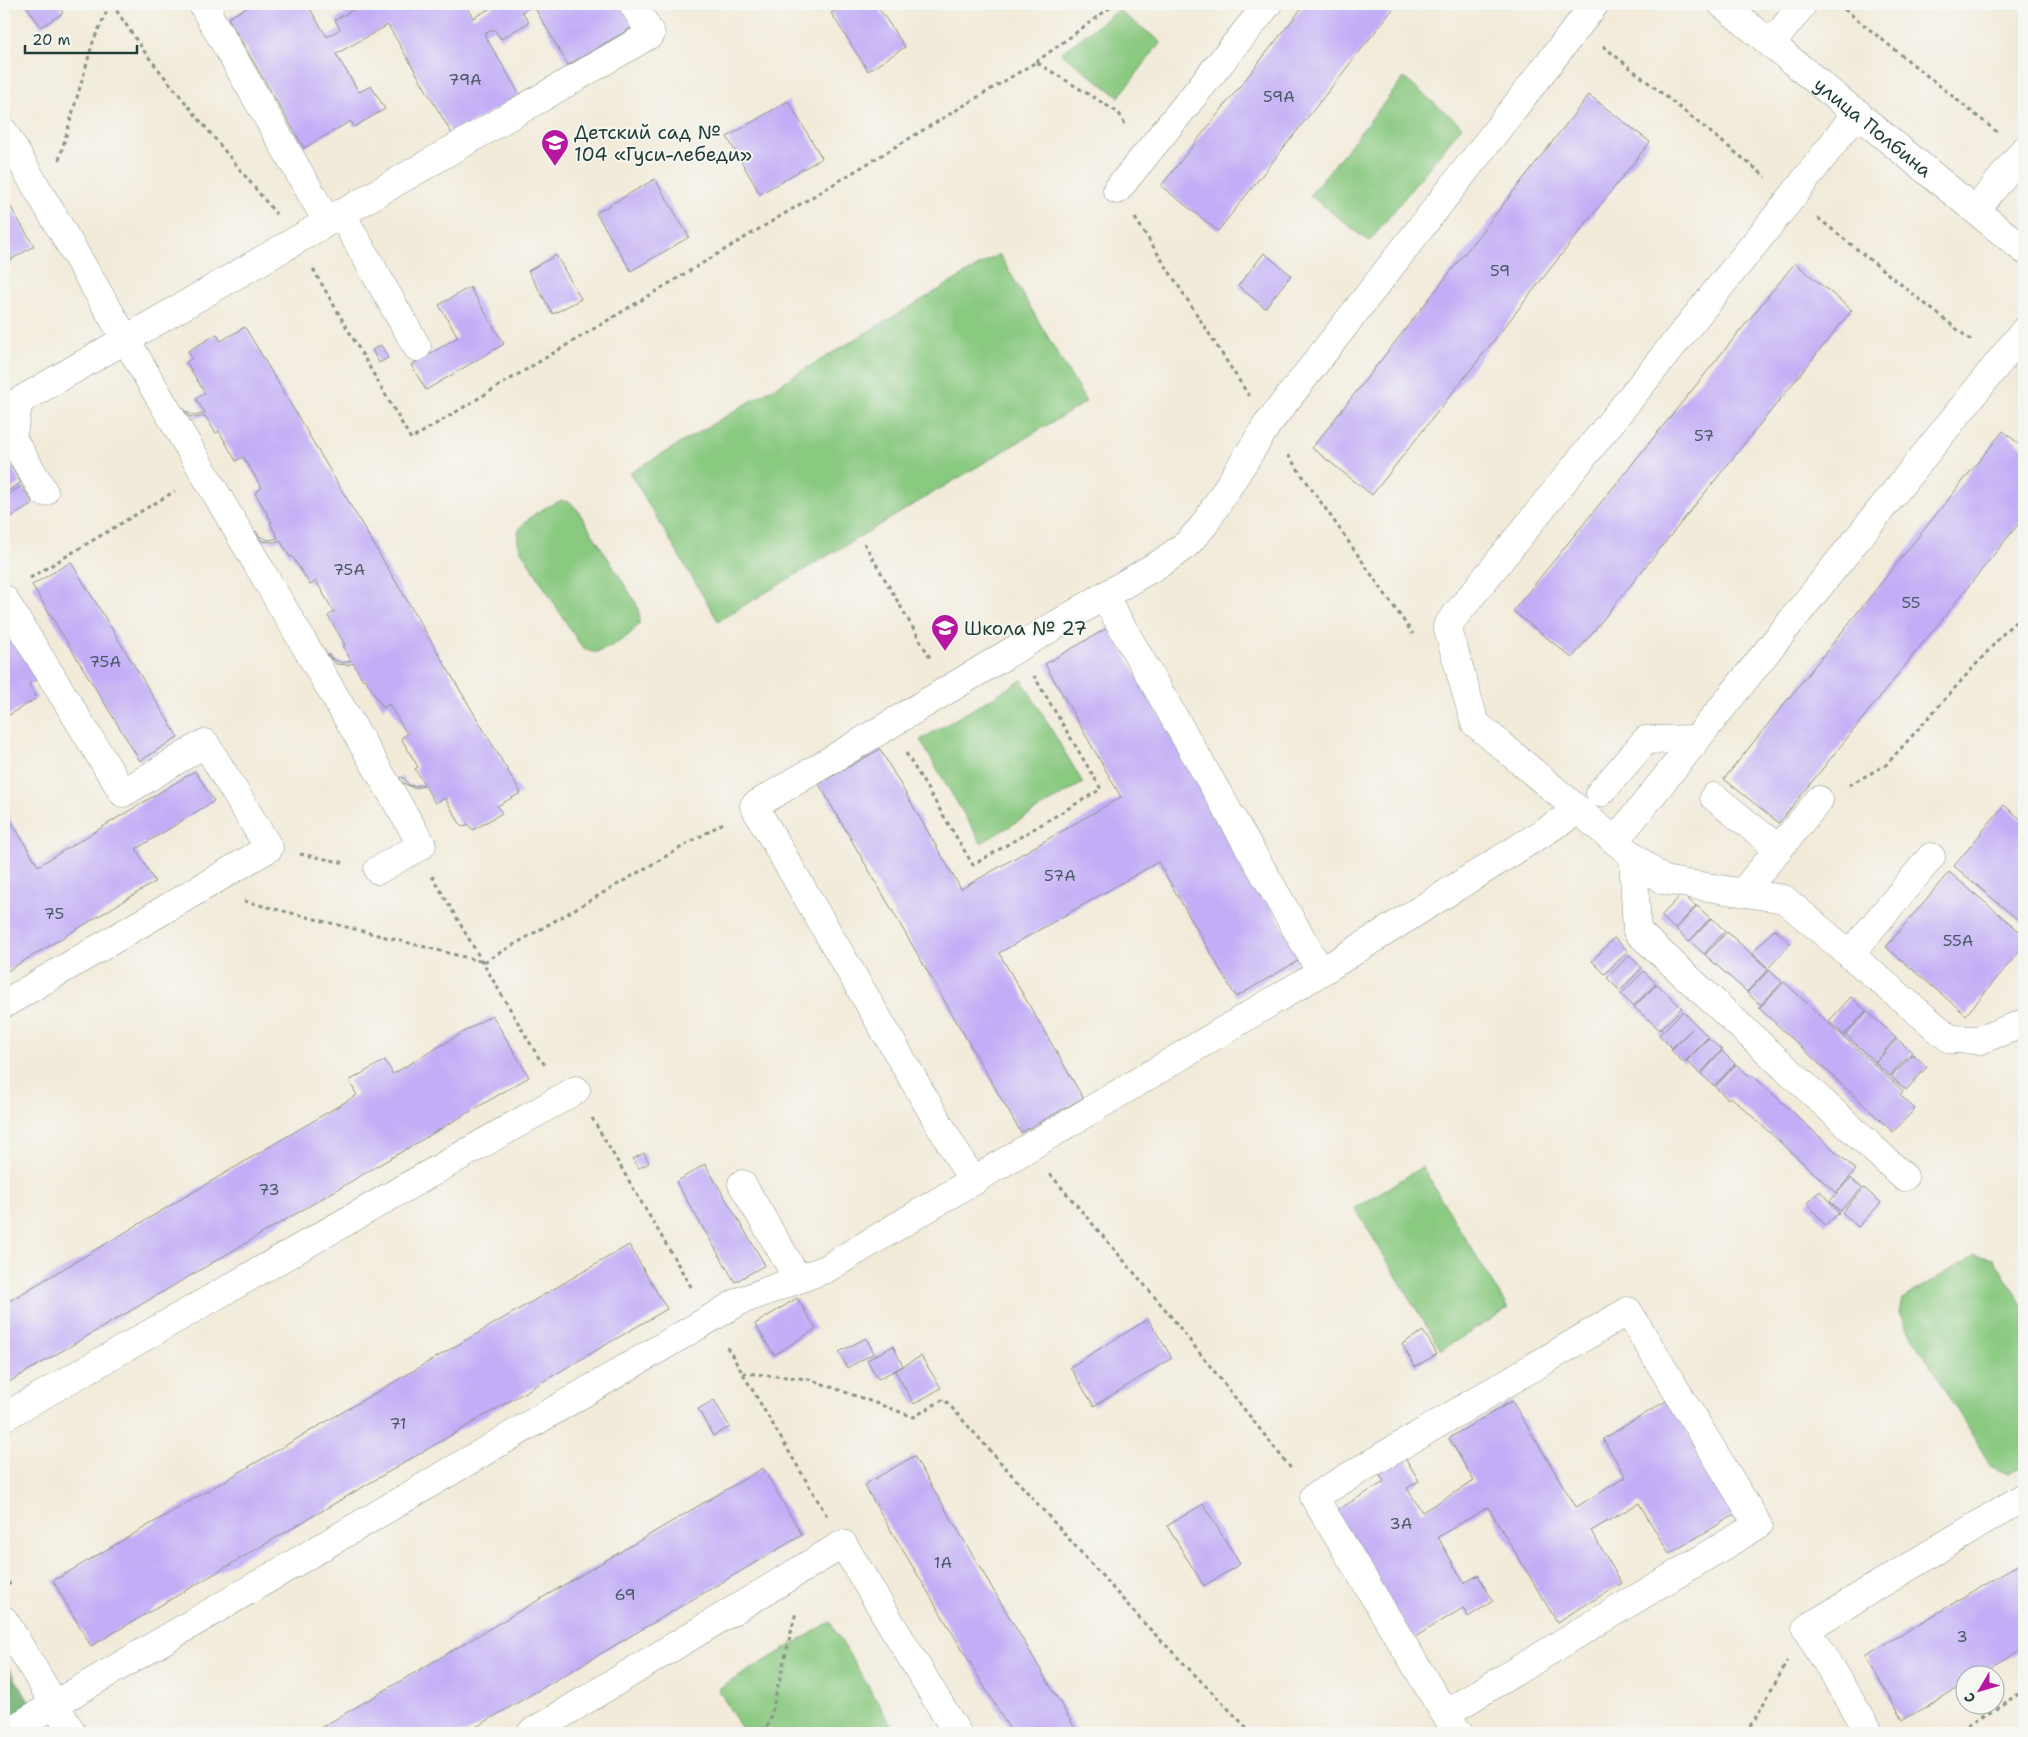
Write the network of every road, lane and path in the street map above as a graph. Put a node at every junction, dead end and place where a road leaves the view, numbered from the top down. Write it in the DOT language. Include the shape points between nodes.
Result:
graph roads {
  1 [pos="111,4"];
  2 [pos="210,4"];
  3 [pos="633,4"];
  4 [pos="1115,4"];
  5 [pos="1268,4"];
  6 [pos="1595,4"];
  7 [pos="1722,4"];
  8 [pos="1803,4"];
  9 [pos="1838,4"];
  10 [pos="1772,43"];
  11 [pos="1036,62"];
  12 [pos="1857,112"];
  13 [pos="1121,117"];
  14 [pos="4,132"];
  15 [pos="2023,152"];
  16 [pos="1117,190"];
  17 [pos="46,205"];
  18 [pos="1976,210"];
  19 [pos="334,217"];
  20 [pos="296,239"];
  21 [pos="2024,250"];
  22 [pos="2024,331"];
  23 [pos="124,340"];
  24 [pos="416,347"];
  25 [pos="12,406"];
  26 [pos="1267,425"];
  27 [pos="204,474"];
  28 [pos="44,492"];
  29 [pos="864,543"];
  30 [pos="29,579"];
  31 [pos="1104,596"];
  32 [pos="4,599"];
  33 [pos="2024,622"];
  34 [pos="1414,634"];
  35 [pos="1017,648"];
  36 [pos="948,689"];
  37 [pos="889,724"];
  38 [pos="1697,739"];
  39 [pos="1600,793"];
  40 [pos="1714,797"];
  41 [pos="1819,800"];
  42 [pos="754,806"];
  43 [pos="1579,810"];
  44 [pos="268,848"];
  45 [pos="416,848"];
  46 [pos="1624,849"];
  47 [pos="1779,849"];
  48 [pos="1931,858"];
  49 [pos="378,870"];
  50 [pos="198,890"];
  51 [pos="1743,892"];
  52 [pos="1850,954"];
  53 [pos="484,962"];
  54 [pos="1321,972"];
  55 [pos="4,1004"];
  56 [pos="2024,1022"];
  57 [pos="576,1090"];
  58 [pos="1028,1149"];
  59 [pos="1904,1178"];
  60 [pos="973,1182"];
  61 [pos="742,1184"];
  62 [pos="798,1279"];
  63 [pos="710,1318"];
  64 [pos="742,1373"];
  65 [pos="4,1417"];
  66 [pos="1314,1497"];
  67 [pos="2024,1497"];
  68 [pos="843,1544"];
  69 [pos="807,1566"];
  70 [pos="4,1620"];
  71 [pos="1806,1629"];
  72 [pos="2024,1691"];
  73 [pos="55,1705"];
  74 [pos="1452,1724"];
  75 [pos="6,1733"];
  76 [pos="72,1733"];
  77 [pos="531,1733"];
  78 [pos="762,1733"];
  79 [pos="957,1733"];
  80 [pos="1252,1733"];
  81 [pos="1748,1733"];
  82 [pos="1870,1733"];
  83 [pos="1954,1733"];
  1 -- 17 [label="path" via="93,42"];
  1 -- 20 [label="path" via="146,54"];
  2 -- 19 [label="street" via="204,7"];
  3 -- 19 [label="street" via="651,34"];
  4 -- 11 [label="path"];
  5 -- 16 [label="street"];
  6 -- 26 [label="street"];
  7 -- 10 [label="street, улица Полбина"];
  8 -- 10 [label="street"];
  9 -- 15 [label="path"];
  10 -- 12 [label="street, улица Полбина"];
  11 -- 13 [label="path"];
  11 -- 20 [label="path" via="411,439"];
  12 -- 18 [label="street, улица Полбина"];
  12 -- 43 [label="street" via="1792,198 1447,626 1475,723"];
  14 -- 17 [label="street"];
  15 -- 18 [label="street"];
  16 -- 26 [label="path"];
  17 -- 23 [label="street"];
  18 -- 21 [label="street, улица Полбина"];
  19 -- 20 [label="street"];
  19 -- 24 [label="street"];
  20 -- 23 [label="street"];
  22 -- 38 [label="street"];
  23 -- 25 [label="street"];
  23 -- 27 [label="street"];
  25 -- 28 [label="street" via="12,438"];
  26 -- 31 [label="street" via="1204,525 1187,544"];
  26 -- 34 [label="path"];
  27 -- 30 [label="path"];
  27 -- 45 [label="street" via="417,836 422,845"];
  29 -- 36 [label="path"];
  31 -- 35 [label="street"];
  31 -- 54 [label="street"];
  32 -- 44 [label="street" via="123,793 205,743"];
  33 -- 41 [label="path" via="2013,623 1886,765"];
  35 -- 36 [label="street"];
  35 -- 37 [label="path" via="1101,789 1016,840 973,865"];
  36 -- 37 [label="street"];
  37 -- 42 [label="street"];
  38 -- 39 [label="street" via="1646,740"];
  38 -- 46 [label="street"];
  40 -- 47 [label="street"];
  41 -- 47 [label="street"];
  42 -- 53 [label="path"];
  42 -- 60 [label="street"];
  43 -- 46 [label="street"];
  43 -- 54 [label="street"];
  44 -- 49 [label="path"];
  44 -- 50 [label="street"];
  45 -- 49 [label="street"];
  45 -- 53 [label="path"];
  46 -- 51 [label="street" via="1663,880"];
  46 -- 59 [label="street" via="1637,931"];
  47 -- 51 [label="street"];
  48 -- 52 [label="street"];
  50 -- 53 [label="path"];
  50 -- 55 [label="street"];
  51 -- 52 [label="street" via="1784,899"];
  52 -- 56 [label="street" via="1950,1039 1980,1040"];
  53 -- 57 [label="path" via="540,1060"];
  54 -- 58 [label="street"];
  57 -- 63 [label="path"];
  57 -- 65 [label="street"];
  58 -- 60 [label="street"];
  58 -- 66 [label="path" via="1165,1309"];
  60 -- 62 [label="street" via="826,1270"];
  61 -- 62 [label="street"];
  62 -- 63 [label="street" via="740,1301"];
  63 -- 64 [label="path"];
  63 -- 73 [label="street"];
  64 -- 68 [label="path"];
  64 -- 80 [label="path" via="809,1379 914,1416 944,1399 1144,1623"];
  66 -- 74 [label="street"];
  66 -- 74 [label="street" via="1628,1311 1758,1525"];
  67 -- 71 [label="street"];
  68 -- 69 [label="street"];
  68 -- 79 [label="street"];
  69 -- 77 [label="street"];
  69 -- 78 [label="path" via="769,1723"];
  70 -- 73 [label="street"];
  71 -- 81 [label="path"];
  71 -- 82 [label="street"];
  72 -- 83 [label="path"];
  73 -- 75 [label="street"];
  73 -- 76 [label="street"];
}
